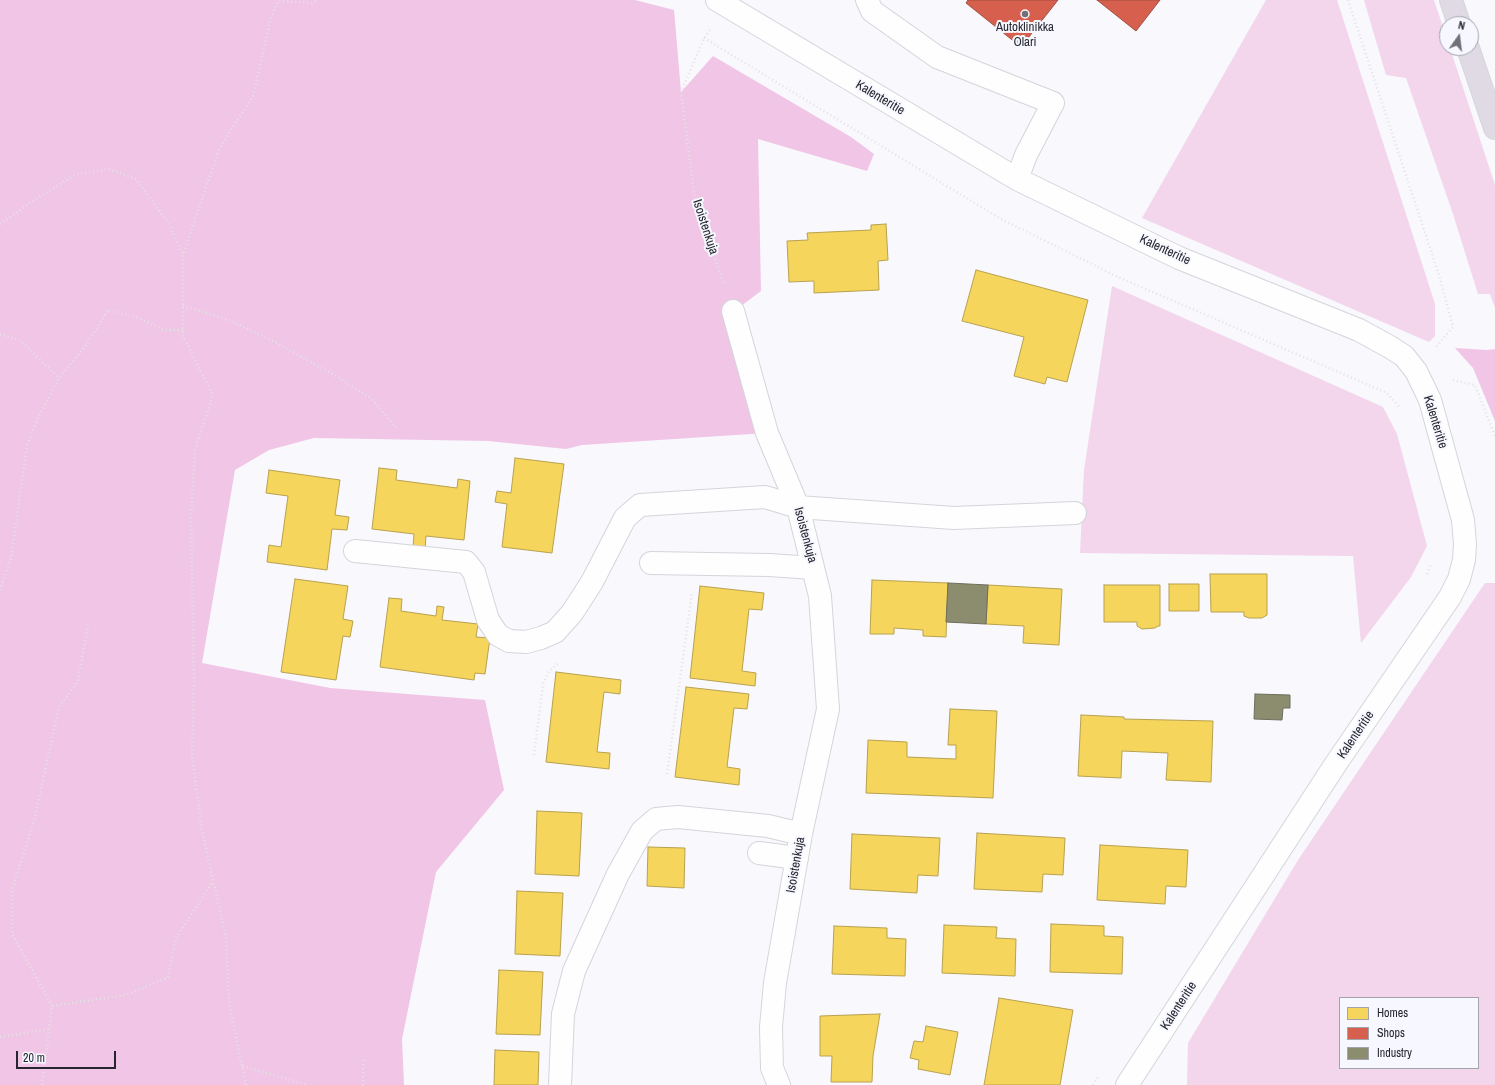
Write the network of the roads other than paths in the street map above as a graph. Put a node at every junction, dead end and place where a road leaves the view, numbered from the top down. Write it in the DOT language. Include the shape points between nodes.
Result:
graph roads {
  1 [pos="866,0"];
  2 [pos="1451,0"];
  3 [pos="727,2"];
  4 [pos="1456,16"];
  5 [pos="1471,56"];
  6 [pos="1495,128"];
  7 [pos="1017,179"];
  8 [pos="733,311"];
  9 [pos="798,507"];
  10 [pos="1076,513"];
  11 [pos="355,550"];
  12 [pos="651,563"];
  13 [pos="814,568"];
  14 [pos="801,834"];
  15 [pos="759,853"];
  16 [pos="797,858"];
  17 [pos="560,1085"];
  18 [pos="779,1085"];
  19 [pos="1127,1085"];
  1 -- 7 [label="street" via="872,11 937,57 1053,103 1026,155"];
  2 -- 4 [label="highway"];
  3 -- 7 [label="street, Kalenteritie"];
  5 -- 6 [label="highway"];
  7 -- 19 [label="street, Kalenteritie" via="1179,258 1358,330 1404,356 1416,371 1430,400 1463,520 1464,560 1450,597 1335,765"];
  8 -- 9 [label="street, Isoistenkuja" via="767,433"];
  9 -- 10 [label="street" via="954,518"];
  9 -- 11 [label="street" via="765,497 640,505 625,518 592,582 572,613 555,632 526,642 509,641 498,635 488,620 474,572 466,562"];
  9 -- 13 [label="street, Isoistenkuja"];
  12 -- 13 [label="street"];
  13 -- 14 [label="street, Isoistenkuja" via="820,596 828,709"];
  14 -- 16 [label="street, Isoistenkuja"];
  14 -- 17 [label="street" via="768,826 678,817 656,819 642,831 618,874 574,971 563,1014"];
  15 -- 16 [label="street"];
  16 -- 18 [label="street, Isoistenkuja" via="775,982 771,1028 772,1068"];
}
